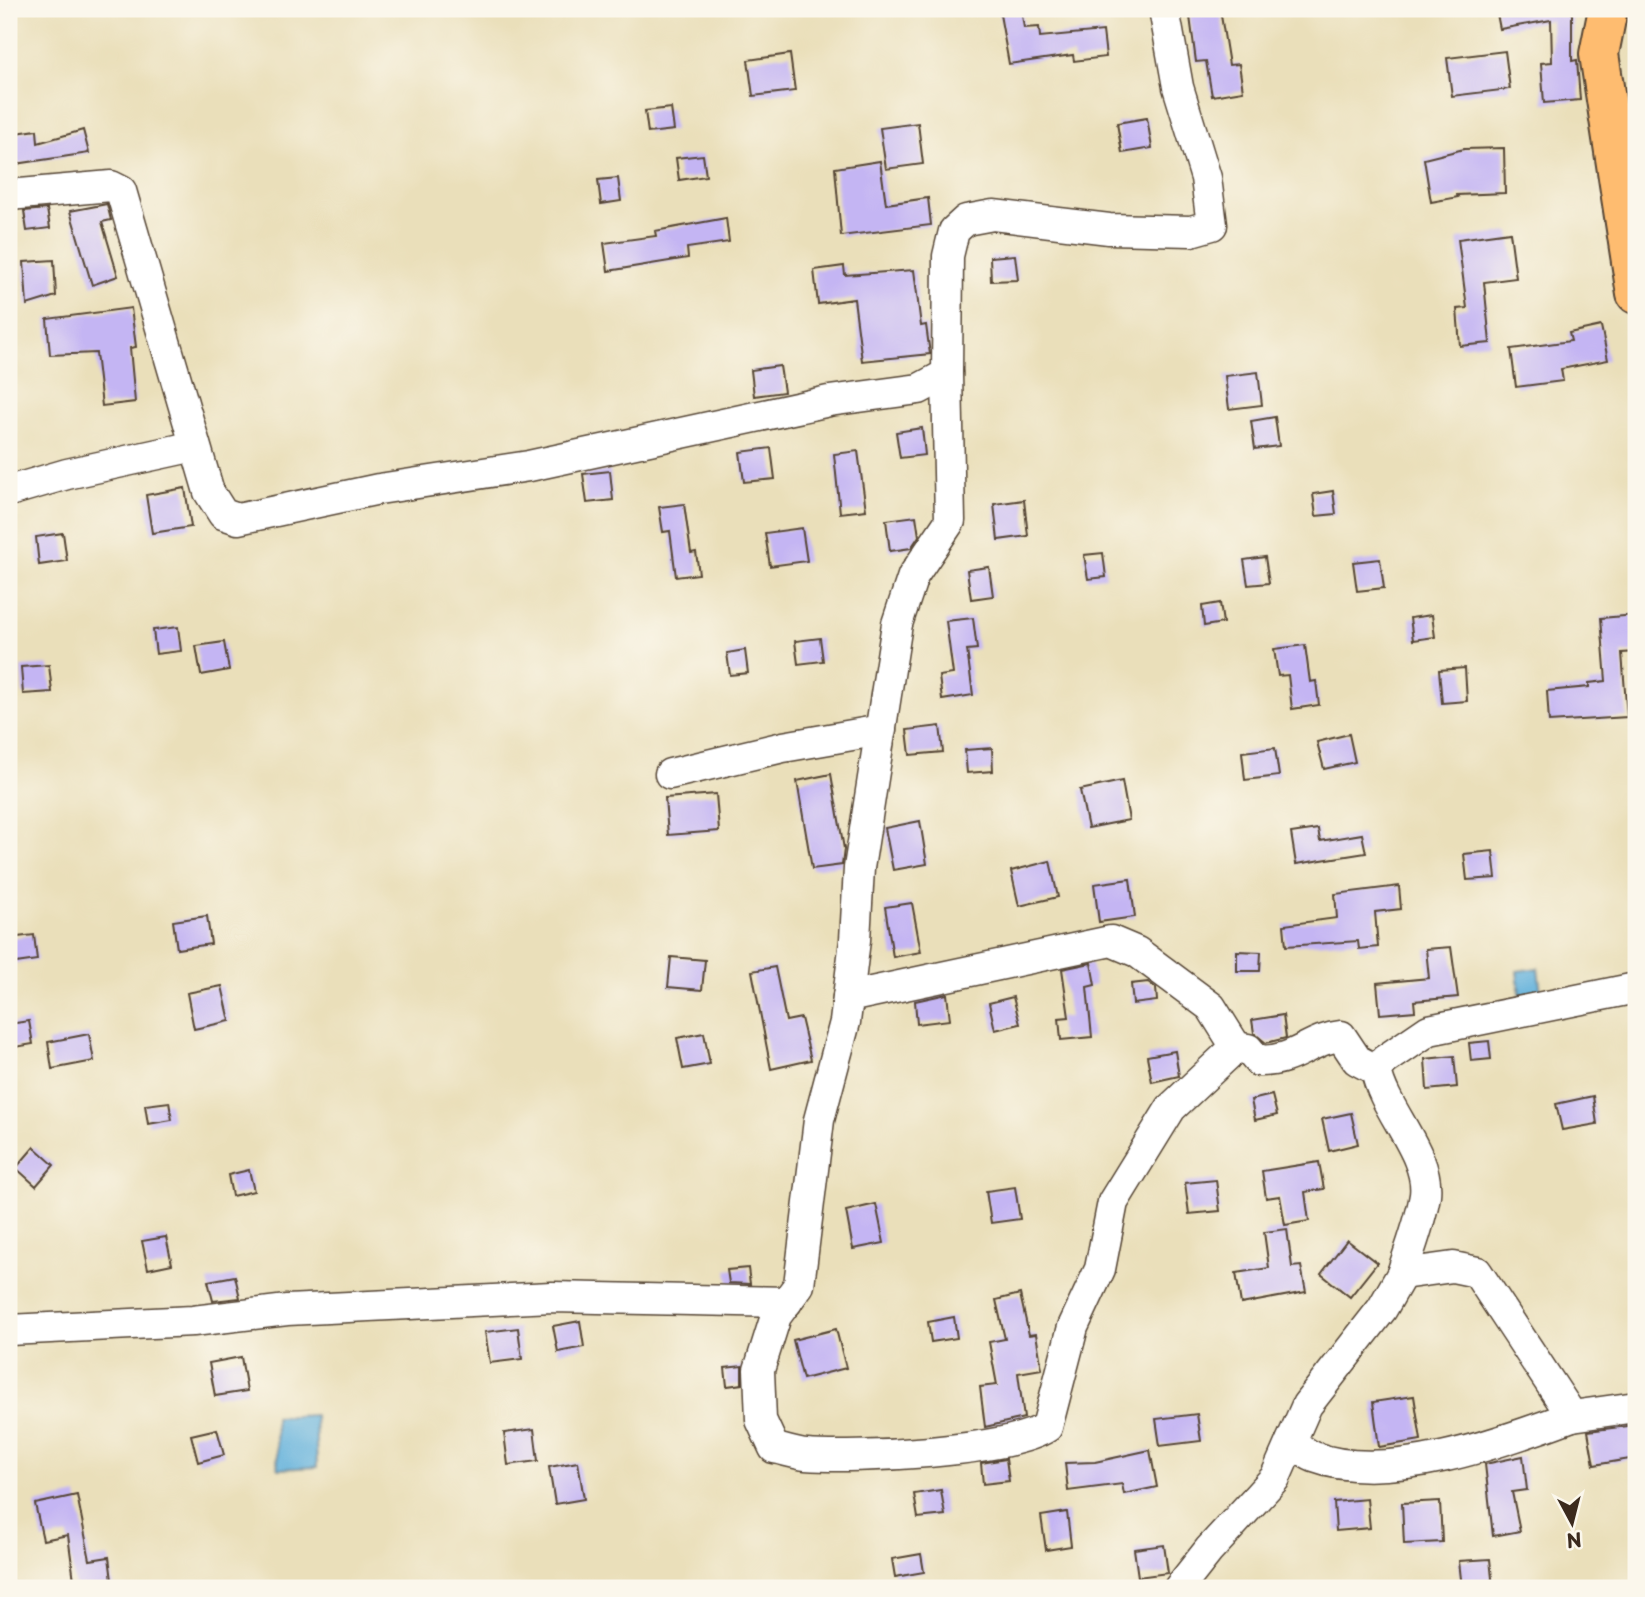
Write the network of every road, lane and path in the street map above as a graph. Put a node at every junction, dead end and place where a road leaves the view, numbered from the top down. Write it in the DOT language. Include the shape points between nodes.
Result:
graph roads {
  1 [pos="1164,9"];
  2 [pos="1608,9"];
  3 [pos="9,195"];
  4 [pos="1636,294"];
  5 [pos="947,374"];
  6 [pos="195,446"];
  7 [pos="9,491"];
  8 [pos="881,730"];
  9 [pos="670,775"];
  10 [pos="1636,988"];
  11 [pos="848,997"];
  12 [pos="1236,1047"];
  13 [pos="1376,1070"];
  14 [pos="1402,1274"];
  15 [pos="787,1302"];
  16 [pos="9,1330"];
  17 [pos="1636,1407"];
  18 [pos="1572,1416"];
  19 [pos="1291,1442"];
  20 [pos="1179,1588"];
  1 -- 5 [label="street" via="1178,88 1206,178 1212,225 1191,230 1109,229 993,215 966,219 954,231 948,256"];
  2 -- 4 [label="main road" via="1600,54"];
  3 -- 6 [label="street" via="111,186 121,191"];
  5 -- 6 [label="street" via="919,389 829,401 529,466 379,489 238,519 223,514 209,492"];
  5 -- 8 [label="street" via="950,521 913,576 897,624"];
  6 -- 7 [label="street"];
  8 -- 9 [label="street" via="783,747"];
  8 -- 11 [label="street" via="859,868"];
  10 -- 13 [label="street" via="1429,1030"];
  11 -- 12 [label="street" via="1111,940 1137,952 1211,1006"];
  11 -- 15 [label="street" via="819,1119 799,1285"];
  12 -- 13 [label="street" via="1248,1049 1258,1061 1277,1062 1340,1036 1357,1060"];
  12 -- 15 [label="street" via="1171,1108 1113,1202 1100,1269 1073,1327 1047,1427 1031,1437 940,1451 805,1455 774,1448 761,1420 759,1370 776,1316"];
  13 -- 14 [label="street" via="1379,1087 1423,1170 1425,1194"];
  14 -- 18 [label="street" via="1453,1267 1477,1272"];
  14 -- 19 [label="street" via="1382,1308 1307,1405"];
  15 -- 16 [label="street" via="552,1297"];
  17 -- 18 [label="street"];
  18 -- 19 [label="street" via="1511,1439 1390,1466 1313,1457"];
  19 -- 20 [label="street" via="1275,1478"];
}
